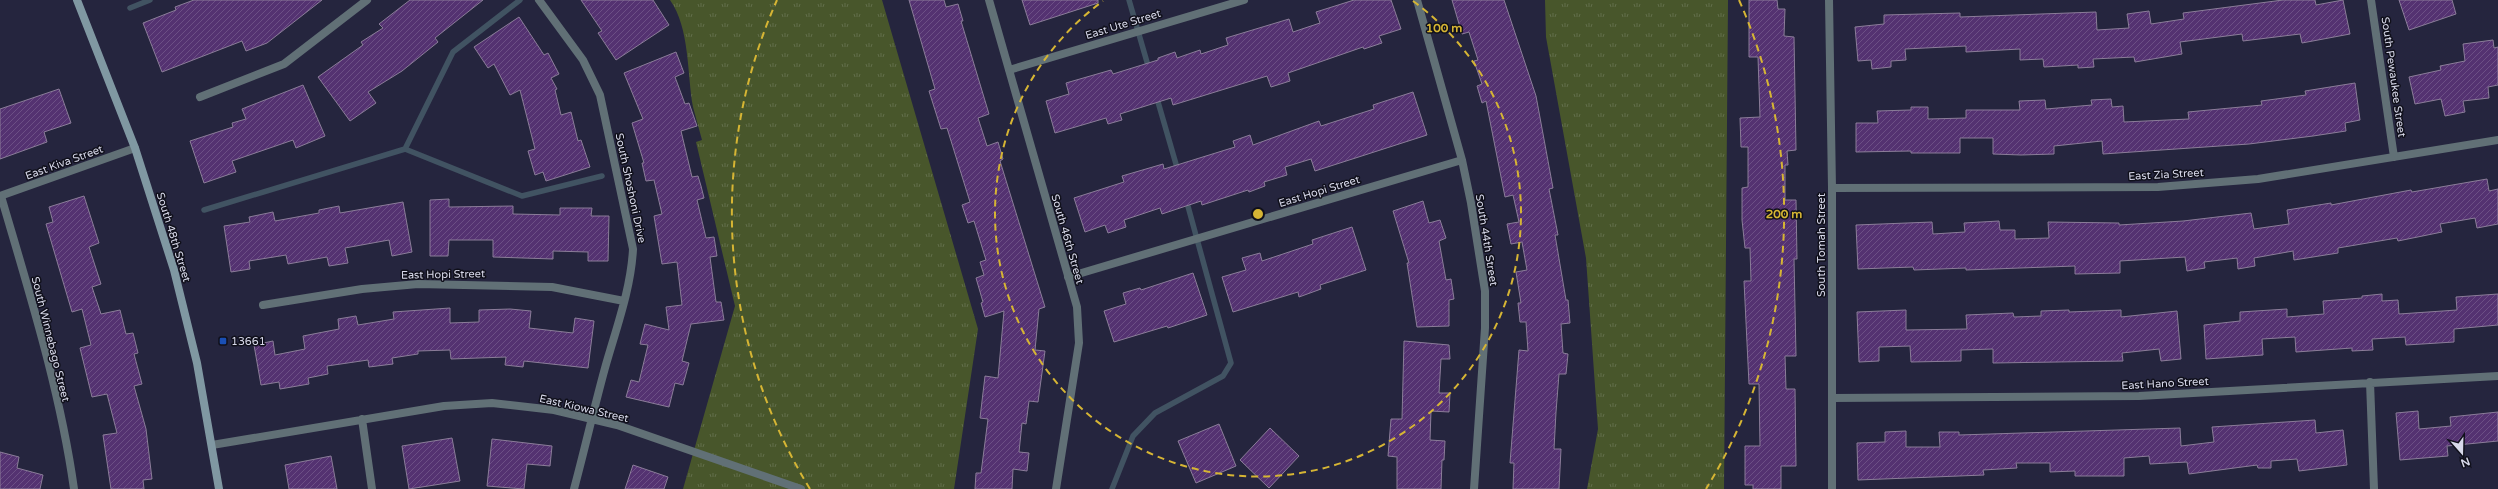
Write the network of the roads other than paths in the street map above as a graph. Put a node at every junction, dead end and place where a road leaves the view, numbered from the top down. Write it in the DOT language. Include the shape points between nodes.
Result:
graph roads {
  1 [pos="77,0"];
  2 [pos="367,0"];
  3 [pos="539,0"];
  4 [pos="988,0"];
  5 [pos="1244,0"];
  6 [pos="1417,0"];
  7 [pos="1829,0"];
  8 [pos="2371,0"];
  9 [pos="1008,70"];
  10 [pos="200,97"];
  11 [pos="2498,140"];
  12 [pos="135,148"];
  13 [pos="2394,157"];
  14 [pos="1462,160"];
  15 [pos="1832,188"];
  16 [pos="0,196"];
  17 [pos="1068,277"];
  18 [pos="624,300"];
  19 [pos="263,305"];
  20 [pos="2498,376"];
  21 [pos="2370,382"];
  22 [pos="1832,398"];
  23 [pos="591,418"];
  24 [pos="362,419"];
  25 [pos="212,445"];
  26 [pos="74,489"];
  27 [pos="219,489"];
  28 [pos="372,489"];
  29 [pos="574,489"];
  30 [pos="801,489"];
  31 [pos="1056,489"];
  32 [pos="1474,489"];
  33 [pos="1832,489"];
  34 [pos="2374,489"];
  1 -- 12 [label="main road, South 48th Street"];
  2 -- 10 [label="street" via="284,64"];
  3 -- 18 [label="street, South Shoshoni Drive" via="583,60 600,95 633,249 632,268"];
  4 -- 9 [label="street, South 46th Street"];
  5 -- 9 [label="street, East Ute Street"];
  6 -- 14 [label="street, South 44th Street"];
  7 -- 15 [label="street, South Tomah Street"];
  8 -- 13 [label="street, South Pewaukee Street"];
  9 -- 17 [label="street, South 46th Street"];
  11 -- 13 [label="street, East Zia Street"];
  12 -- 16 [label="street, East Kiva Street"];
  12 -- 25 [label="main road, South 48th Street" via="174,270 197,362"];
  13 -- 15 [label="street, East Zia Street" via="2258,179 2158,187"];
  14 -- 17 [label="street, East Hopi Street"];
  14 -- 32 [label="street, South 44th Street" via="1485,290 1485,328"];
  15 -- 22 [label="street, South Tomah Street"];
  16 -- 26 [label="street, South Winnebago Street" via="40,331"];
  17 -- 31 [label="street, South 46th Street" via="1076,307 1079,343"];
  18 -- 19 [label="street, East Hopi Street" via="552,287 418,284 362,289"];
  18 -- 23 [label="street, South Shoshoni Drive"];
  20 -- 21 [label="street, East Hano Street"];
  21 -- 22 [label="street, East Hano Street" via="2139,396"];
  21 -- 34 [label="street"];
  22 -- 33 [label="street, South Tomah Street"];
  23 -- 24 [label="street, East Kiowa Street" via="554,410 492,403 444,406"];
  23 -- 29 [label="street, South Shoshoni Drive"];
  23 -- 30 [label="street, East Kiowa Street" via="729,462"];
  24 -- 25 [label="street, East Kiowa Street"];
  24 -- 28 [label="street"];
  25 -- 27 [label="main road, South 48th Street"];
}
